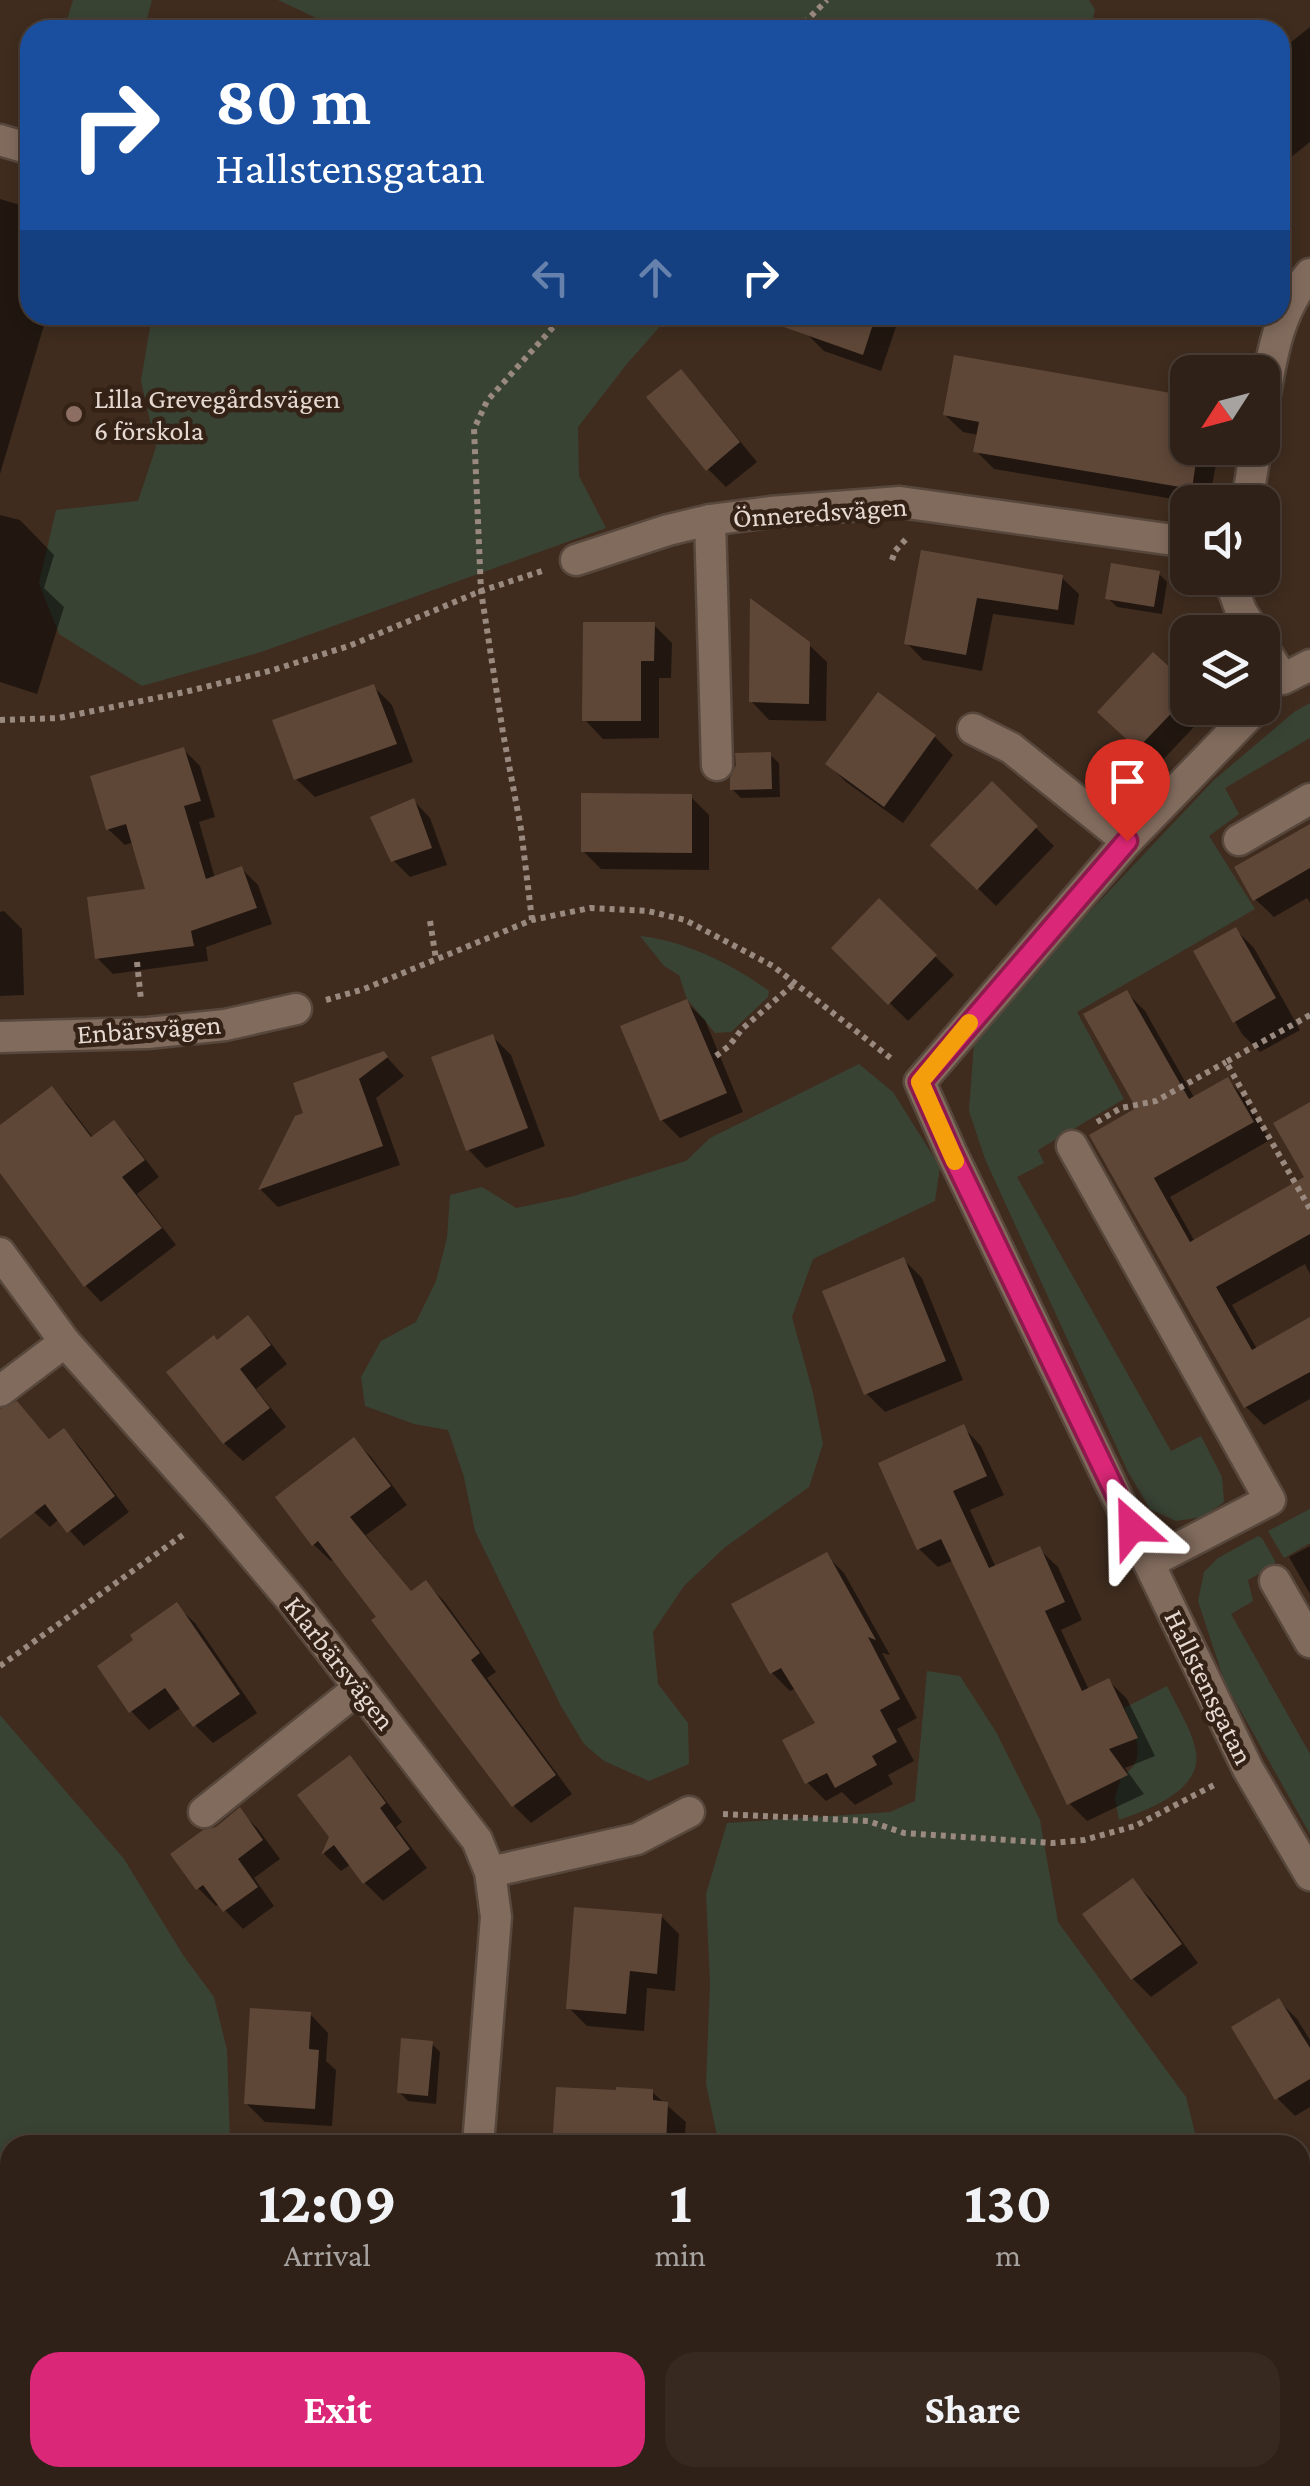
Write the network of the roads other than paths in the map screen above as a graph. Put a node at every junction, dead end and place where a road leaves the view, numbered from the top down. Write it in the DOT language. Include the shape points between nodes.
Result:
graph roads {
  1 [pos="1310,274"];
  2 [pos="1290,303"];
  3 [pos="1280,325"];
  4 [pos="1272,355"];
  5 [pos="710,520"];
  6 [pos="1170,540"];
  7 [pos="576,560"];
  8 [pos="1240,725"];
  9 [pos="973,729"];
  10 [pos="717,765"];
  11 [pos="1310,799"];
  12 [pos="1239,840"];
  13 [pos="1127,841"];
  14 [pos="296,1009"];
  15 [pos="0,1037"];
  16 [pos="1072,1146"];
  17 [pos="0,1254"];
  18 [pos="65,1342"];
  19 [pos="0,1391"];
  20 [pos="1149,1563"];
  21 [pos="1275,1581"];
  22 [pos="1310,1642"];
  23 [pos="360,1688"];
  24 [pos="204,1812"];
  25 [pos="689,1812"];
  26 [pos="490,1872"];
  27 [pos="1310,1875"];
  28 [pos="479,2135"];
  1 -- 2 [label="street"];
  3 -- 4 [label="street"];
  5 -- 6 [label="street, Önneredsvägen" via="900,502"];
  5 -- 7 [label="street, Önneredsvägen"];
  5 -- 10 [label="street"];
  8 -- 13 [label="street"];
  9 -- 13 [label="street" via="1011,748"];
  11 -- 12 [label="street"];
  13 -- 20 [label="street, Hallstensgatan" via="920,1082"];
  14 -- 15 [label="street, Enbärsvägen" via="147,1033"];
  16 -- 20 [label="street" via="1270,1500"];
  17 -- 18 [label="street, Klarbärsvägen"];
  18 -- 19 [label="street"];
  18 -- 23 [label="street, Klarbärsvägen" via="216,1511"];
  20 -- 27 [label="street, Hallstensgatan" via="1248,1768"];
  21 -- 22 [label="street"];
  23 -- 24 [label="street"];
  23 -- 26 [label="street, Klarbärsvägen" via="477,1840"];
  25 -- 26 [label="street" via="637,1840"];
  26 -- 28 [label="street, Klarbärsvägen" via="496,1916"];
}
